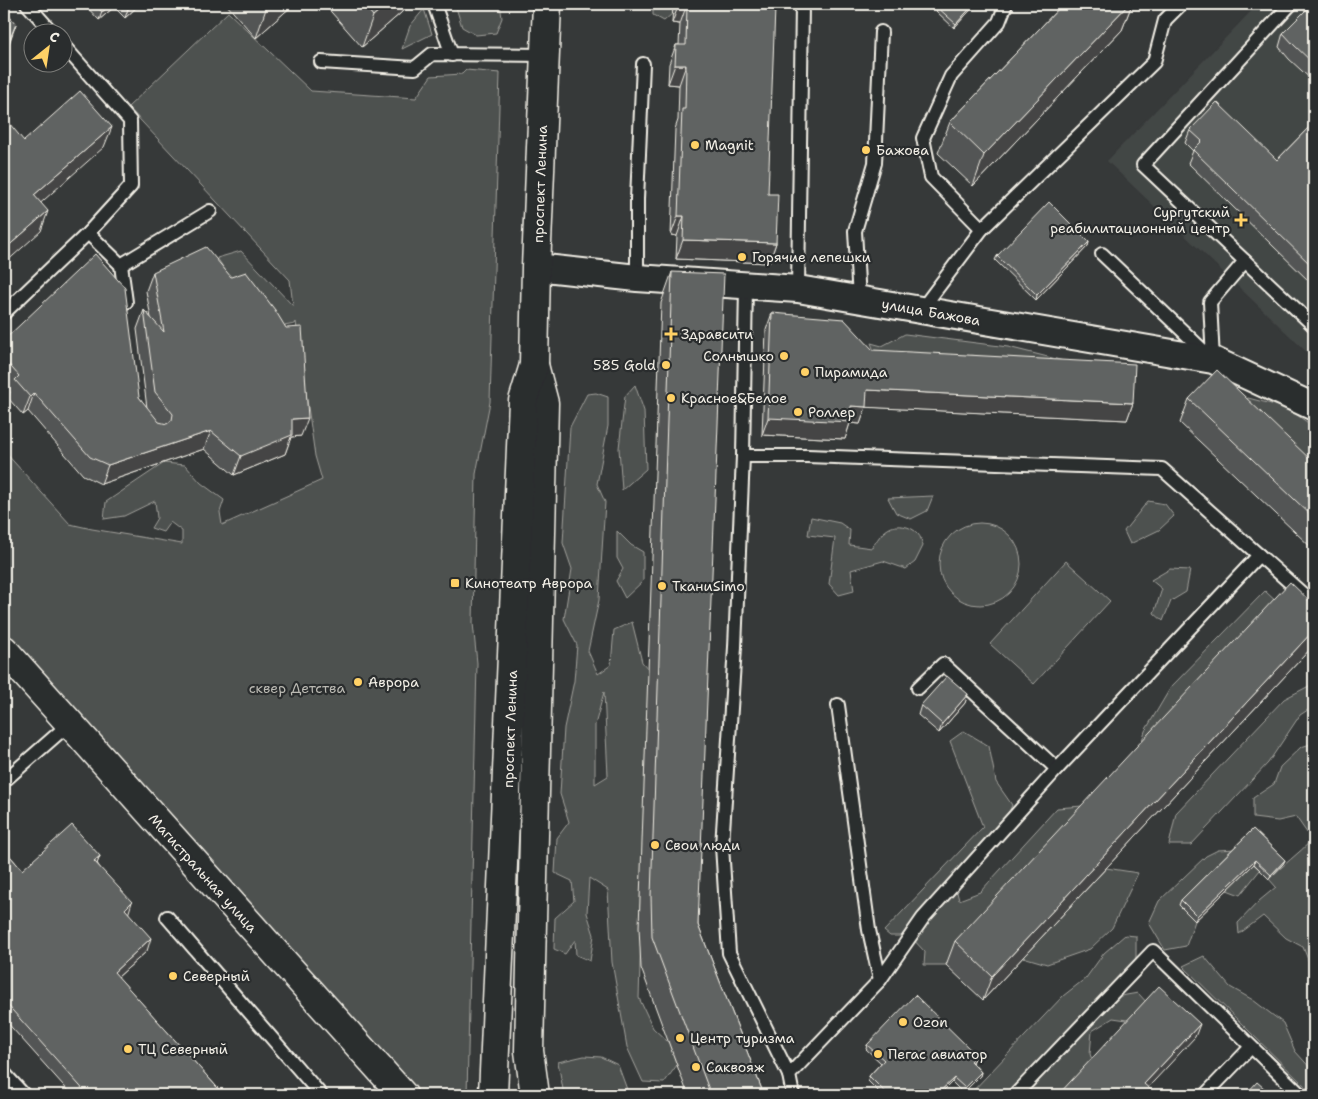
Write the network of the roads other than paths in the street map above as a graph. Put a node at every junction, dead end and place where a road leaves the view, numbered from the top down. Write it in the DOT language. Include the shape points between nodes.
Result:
graph roads {
  1 [pos="27,4"];
  2 [pos="434,4"];
  3 [pos="547,4"];
  4 [pos="801,4"];
  5 [pos="1006,4"];
  6 [pos="1181,4"];
  7 [pos="1291,4"];
  8 [pos="43,22"];
  9 [pos="882,32"];
  10 [pos="72,55"];
  11 [pos="452,55"];
  12 [pos="545,55"];
  13 [pos="321,62"];
  14 [pos="643,64"];
  15 [pos="210,211"];
  16 [pos="982,229"];
  17 [pos="88,234"];
  18 [pos="1102,254"];
  19 [pos="1245,261"];
  20 [pos="121,265"];
  21 [pos="536,267"];
  22 [pos="637,278"];
  23 [pos="746,286"];
  24 [pos="798,289"];
  25 [pos="859,299"];
  26 [pos="921,310"];
  27 [pos="127,311"];
  28 [pos="4,313"];
  29 [pos="1314,326"];
  30 [pos="1213,360"];
  31 [pos="534,365"];
  32 [pos="1314,407"];
  33 [pos="743,456"];
  34 [pos="1259,555"];
  35 [pos="1314,604"];
  36 [pos="4,650"];
  37 [pos="918,688"];
  38 [pos="838,705"];
  39 [pos="70,724"];
  40 [pos="1057,769"];
  41 [pos="4,781"];
  42 [pos="167,917"];
  43 [pos="880,980"];
  44 [pos="1251,1047"];
  45 [pos="4,1073"];
  46 [pos="789,1075"];
  47 [pos="14,1085"];
  48 [pos="4,1094"];
  49 [pos="24,1095"];
  50 [pos="321,1095"];
  51 [pos="403,1095"];
  52 [pos="493,1095"];
  53 [pos="535,1095"];
  54 [pos="794,1095"];
  55 [pos="1015,1095"];
  56 [pos="1204,1095"];
  57 [pos="1301,1095"];
  1 -- 8 [label="lane"];
  2 -- 11 [label="lane"];
  3 -- 12 [label="main road, проспект Ленина"];
  4 -- 24 [label="lane"];
  5 -- 16 [label="lane" via="999,22 951,76 923,138 931,177"];
  6 -- 16 [label="lane" via="1165,20 1154,62"];
  7 -- 19 [label="lane" via="1143,166"];
  9 -- 25 [label="lane" via="875,163 855,232"];
  10 -- 17 [label="lane" via="130,121 130,186"];
  11 -- 12 [label="lane"];
  11 -- 13 [label="lane" via="432,54 415,68"];
  12 -- 21 [label="main road, проспект Ленина"];
  14 -- 22 [label="lane"];
  15 -- 20 [label="lane"];
  16 -- 26 [label="lane"];
  17 -- 20 [label="lane"];
  17 -- 28 [label="lane"];
  18 -- 30 [label="lane"];
  19 -- 29 [label="lane"];
  19 -- 30 [label="lane" via="1210,302"];
  20 -- 27 [label="lane"];
  21 -- 22 [label="street, улица Бажова"];
  21 -- 31 [label="main road, проспект Ленина"];
  22 -- 23 [label="street, улица Бажова"];
  23 -- 24 [label="street, улица Бажова"];
  23 -- 33 [label="lane"];
  24 -- 25 [label="street, улица Бажова"];
  25 -- 26 [label="street, улица Бажова"];
  26 -- 30 [label="street, улица Бажова"];
  30 -- 32 [label="street, улица Бажова"];
  31 -- 52 [label="main road, проспект Ленина" via="523,401"];
  31 -- 53 [label="main road, проспект Ленина" via="544,403 529,1051"];
  33 -- 34 [label="lane" via="1162,469"];
  33 -- 46 [label="lane" via="722,846 729,953"];
  34 -- 35 [label="lane"];
  34 -- 40 [label="lane"];
  36 -- 39 [label="main road, Магистральная улица"];
  37 -- 40 [label="lane" via="943,664"];
  38 -- 43 [label="lane" via="869,930"];
  39 -- 41 [label="lane"];
  39 -- 51 [label="main road, Магистральная улица"];
  40 -- 43 [label="lane" via="923,918"];
  42 -- 50 [label="lane"];
  43 -- 46 [label="lane"];
  44 -- 55 [label="lane" via="1153,951"];
  44 -- 56 [label="lane"];
  44 -- 57 [label="lane"];
  45 -- 47 [label="lane"];
  46 -- 54 [label="lane"];
  47 -- 48 [label="lane"];
  47 -- 49 [label="lane"];
}
